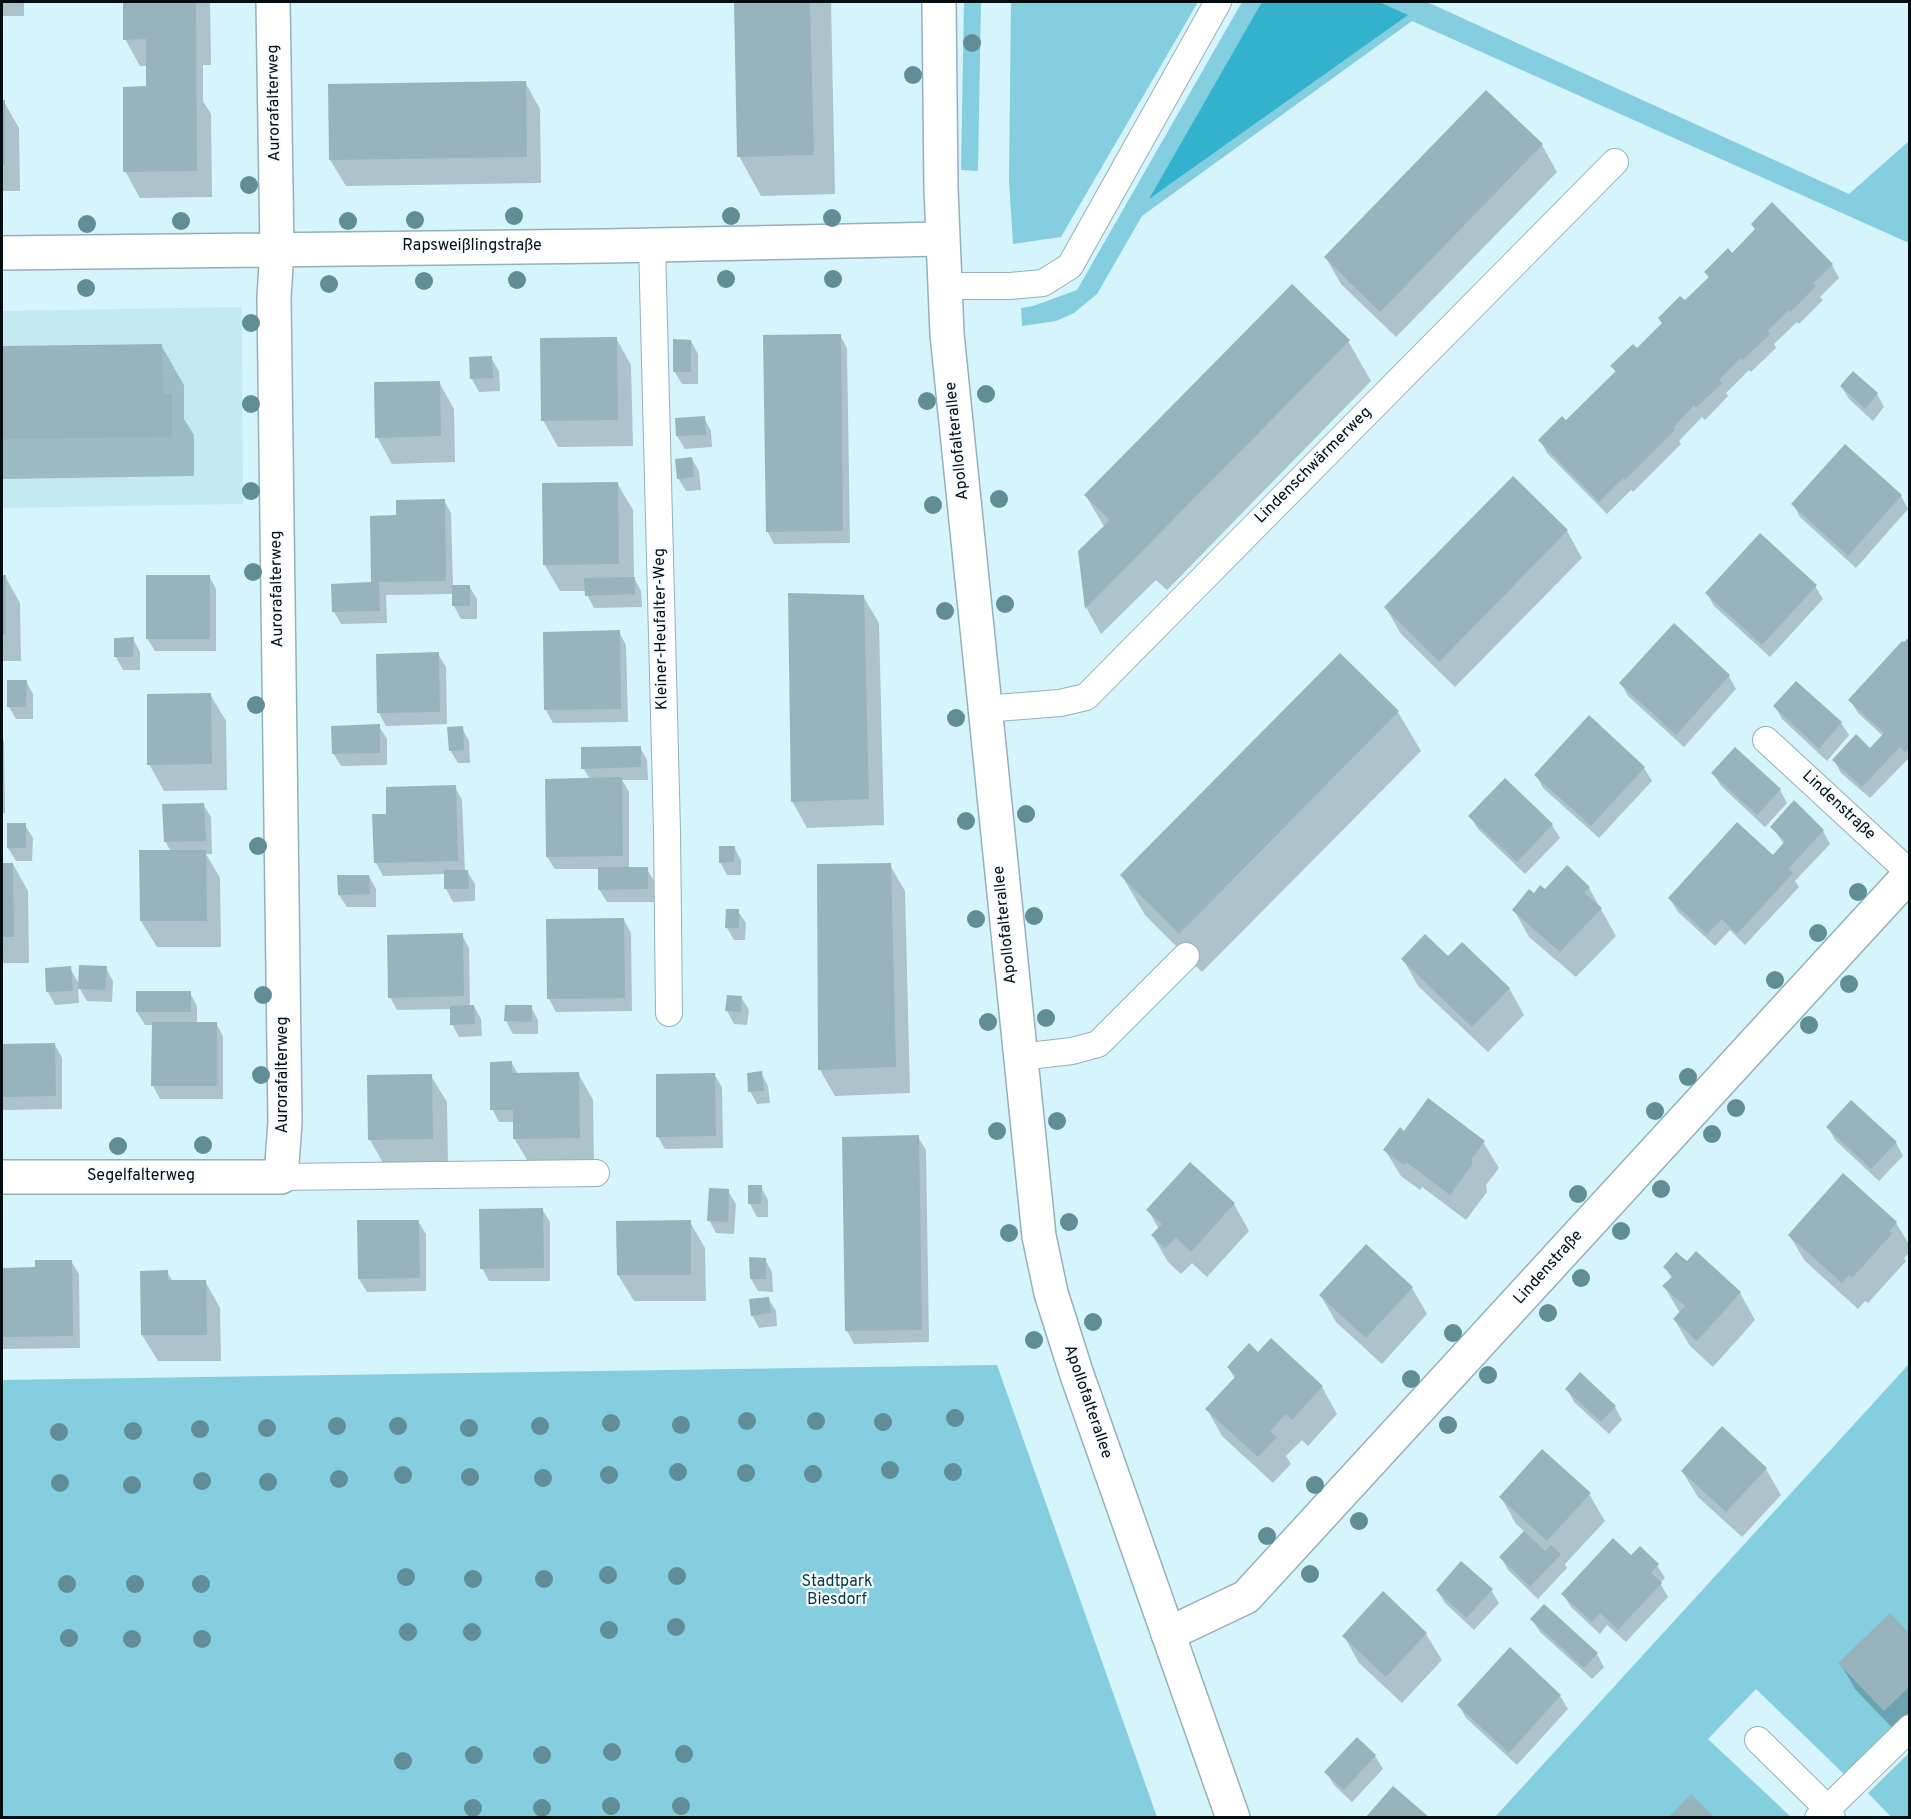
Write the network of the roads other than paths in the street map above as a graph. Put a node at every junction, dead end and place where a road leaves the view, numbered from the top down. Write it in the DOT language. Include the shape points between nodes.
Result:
graph roads {
  1 [pos="273,2"];
  2 [pos="939,2"];
  3 [pos="1218,2"];
  4 [pos="1615,162"];
  5 [pos="942,239"];
  6 [pos="651,245"];
  7 [pos="277,249"];
  8 [pos="2,253"];
  9 [pos="945,286"];
  10 [pos="984,709"];
  11 [pos="1766,740"];
  12 [pos="1910,874"];
  13 [pos="1186,956"];
  14 [pos="669,1013"];
  15 [pos="1020,1057"];
  16 [pos="596,1173"];
  17 [pos="2,1177"];
  18 [pos="281,1177"];
  19 [pos="1168,1634"];
  20 [pos="1910,1728"];
  21 [pos="1758,1740"];
  22 [pos="1825,1814"];
  23 [pos="1233,1818"];
  1 -- 7 [label="street, Aurorafalterweg"];
  2 -- 5 [label="street, Apollofalterallee"];
  3 -- 9 [label="lane" via="1070,266 1043,283"];
  4 -- 10 [label="lane, Lindenschwärmerweg" via="1086,697"];
  5 -- 6 [label="street, Rapsweißlingstraße"];
  5 -- 9 [label="street, Apollofalterallee"];
  6 -- 7 [label="street, Rapsweißlingstraße"];
  6 -- 14 [label="lane, Kleiner-Heufalter-Weg"];
  7 -- 8 [label="street, Rapsweißlingstraße"];
  7 -- 18 [label="street, Aurorafalterweg" via="274,298 285,1122"];
  9 -- 10 [label="street, Apollofalterallee"];
  10 -- 15 [label="street, Apollofalterallee"];
  11 -- 12 [label="lane, Lindenstraße"];
  12 -- 19 [label="street, Lindenstraße" via="1246,1598"];
  13 -- 15 [label="lane" via="1098,1044"];
  15 -- 19 [label="street, Apollofalterallee" via="1039,1236 1051,1293"];
  16 -- 18 [label="lane"];
  17 -- 18 [label="street, Segelfalterweg"];
  19 -- 23 [label="street, Apollofalterallee"];
  20 -- 22 [label="lane"];
  21 -- 22 [label="lane"];
}
